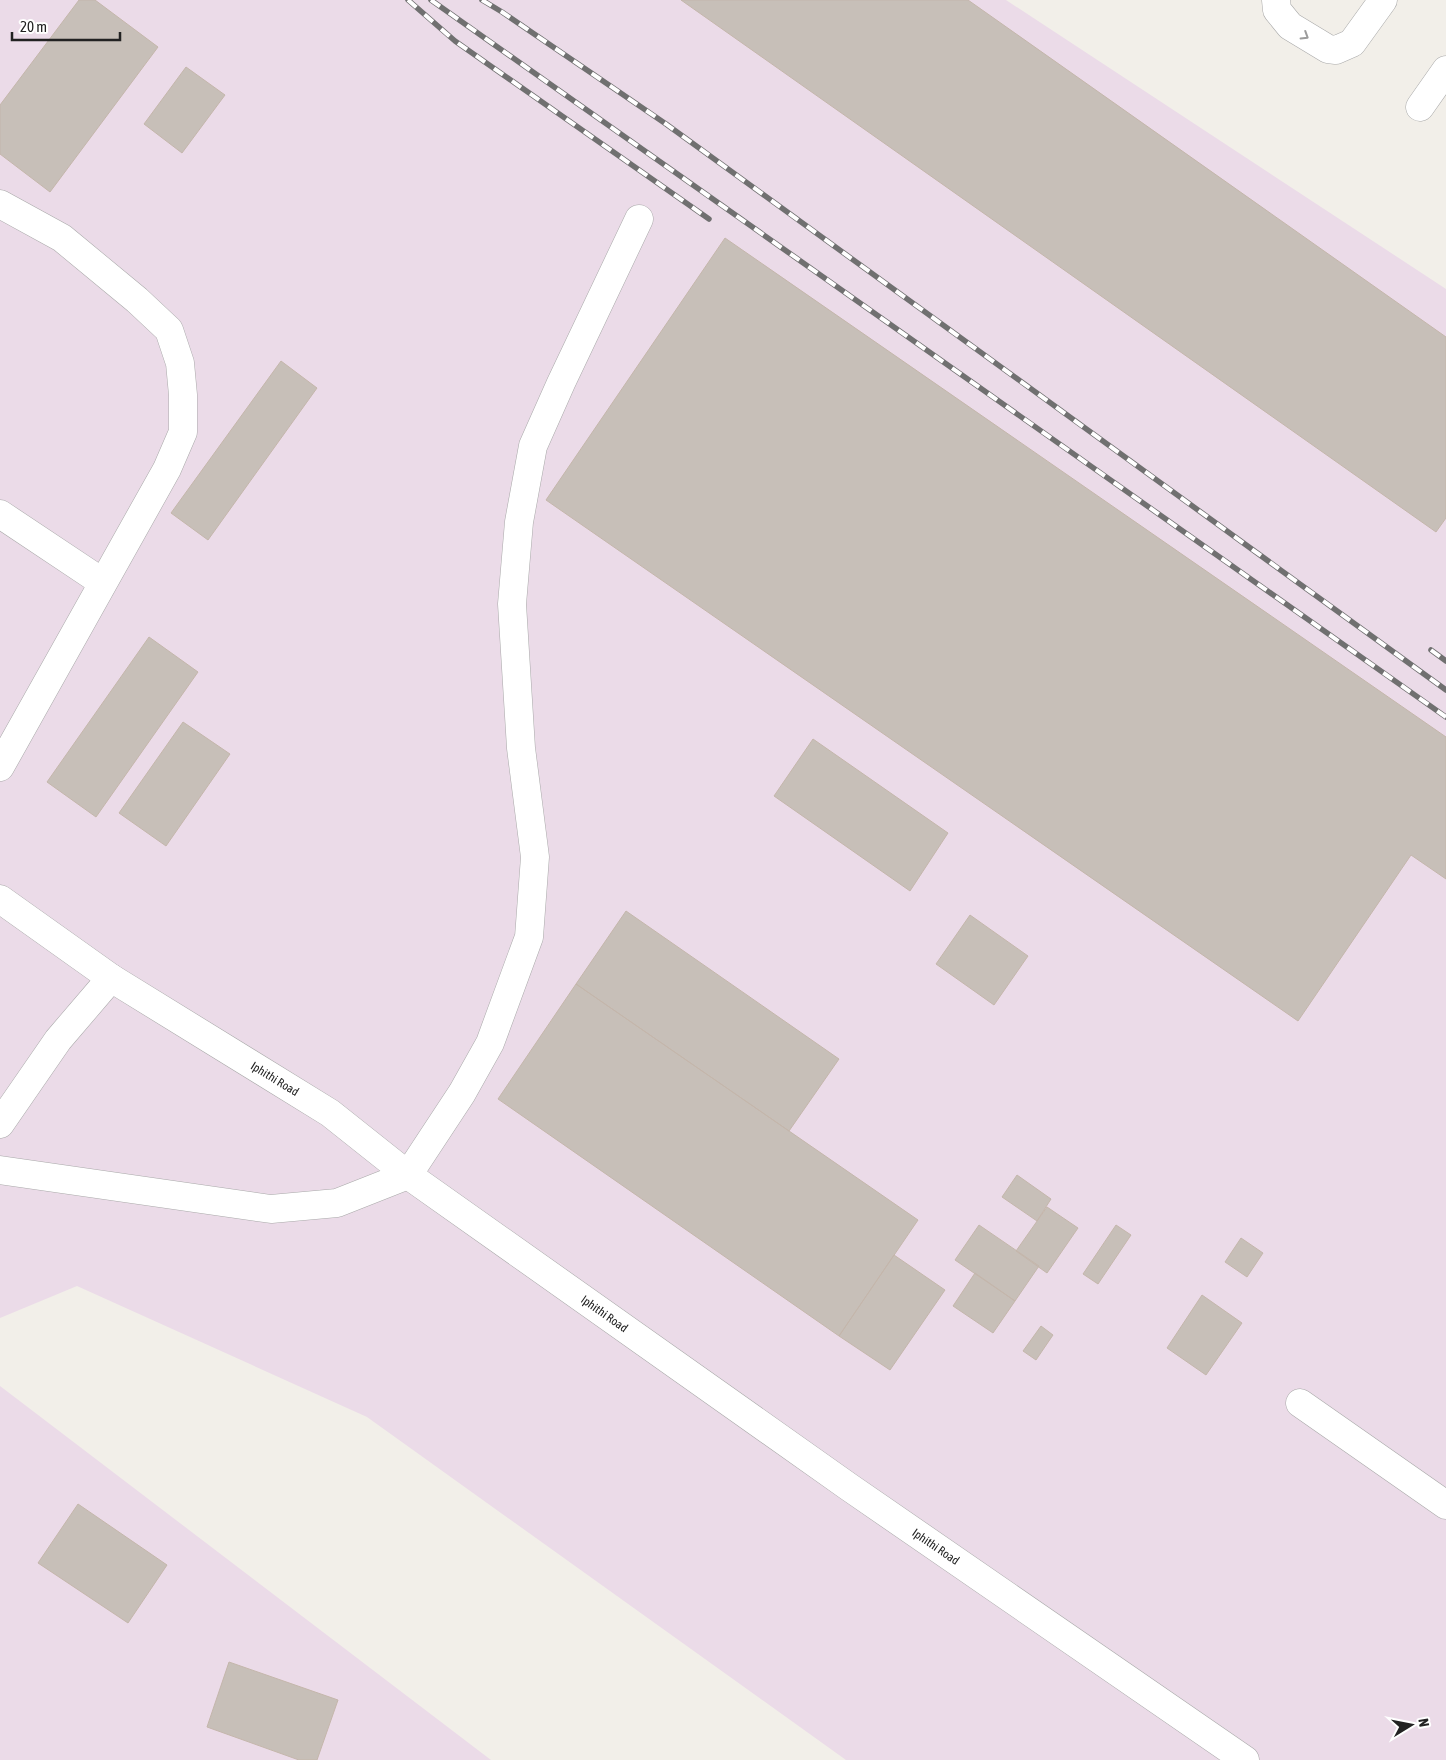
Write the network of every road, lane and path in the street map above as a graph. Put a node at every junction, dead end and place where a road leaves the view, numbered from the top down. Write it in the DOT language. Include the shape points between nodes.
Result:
graph roads {
  1 [pos="1276,0"];
  2 [pos="1383,0"];
  3 [pos="1446,70"];
  4 [pos="1420,107"];
  5 [pos="0,204"];
  6 [pos="639,219"];
  7 [pos="0,514"];
  8 [pos="102,582"];
  9 [pos="0,767"];
  10 [pos="0,899"];
  11 [pos="112,978"];
  12 [pos="0,1124"];
  13 [pos="0,1170"];
  14 [pos="408,1175"];
  15 [pos="1300,1403"];
  16 [pos="1446,1505"];
  17 [pos="1245,1760"];
  1 -- 2 [label="lane, one-way" via="1277,10 1290,26 1328,49 1336,50 1352,43"];
  3 -- 4 [label="lane"];
  5 -- 8 [label="lane" via="62,238 138,300 169,330 180,362 183,432 167,469"];
  6 -- 14 [label="lane" via="533,446 519,522 512,604 521,748 535,857 528,937 490,1043 462,1093"];
  7 -- 8 [label="lane"];
  8 -- 9 [label="lane"];
  10 -- 11 [label="lane, Iphithi Road"];
  11 -- 12 [label="lane" via="58,1040"];
  11 -- 14 [label="lane, Iphithi Road" via="330,1113"];
  13 -- 14 [label="lane" via="271,1208 337,1203"];
  14 -- 17 [label="lane, Iphithi Road" via="849,1487"];
  15 -- 16 [label="lane"];
}
